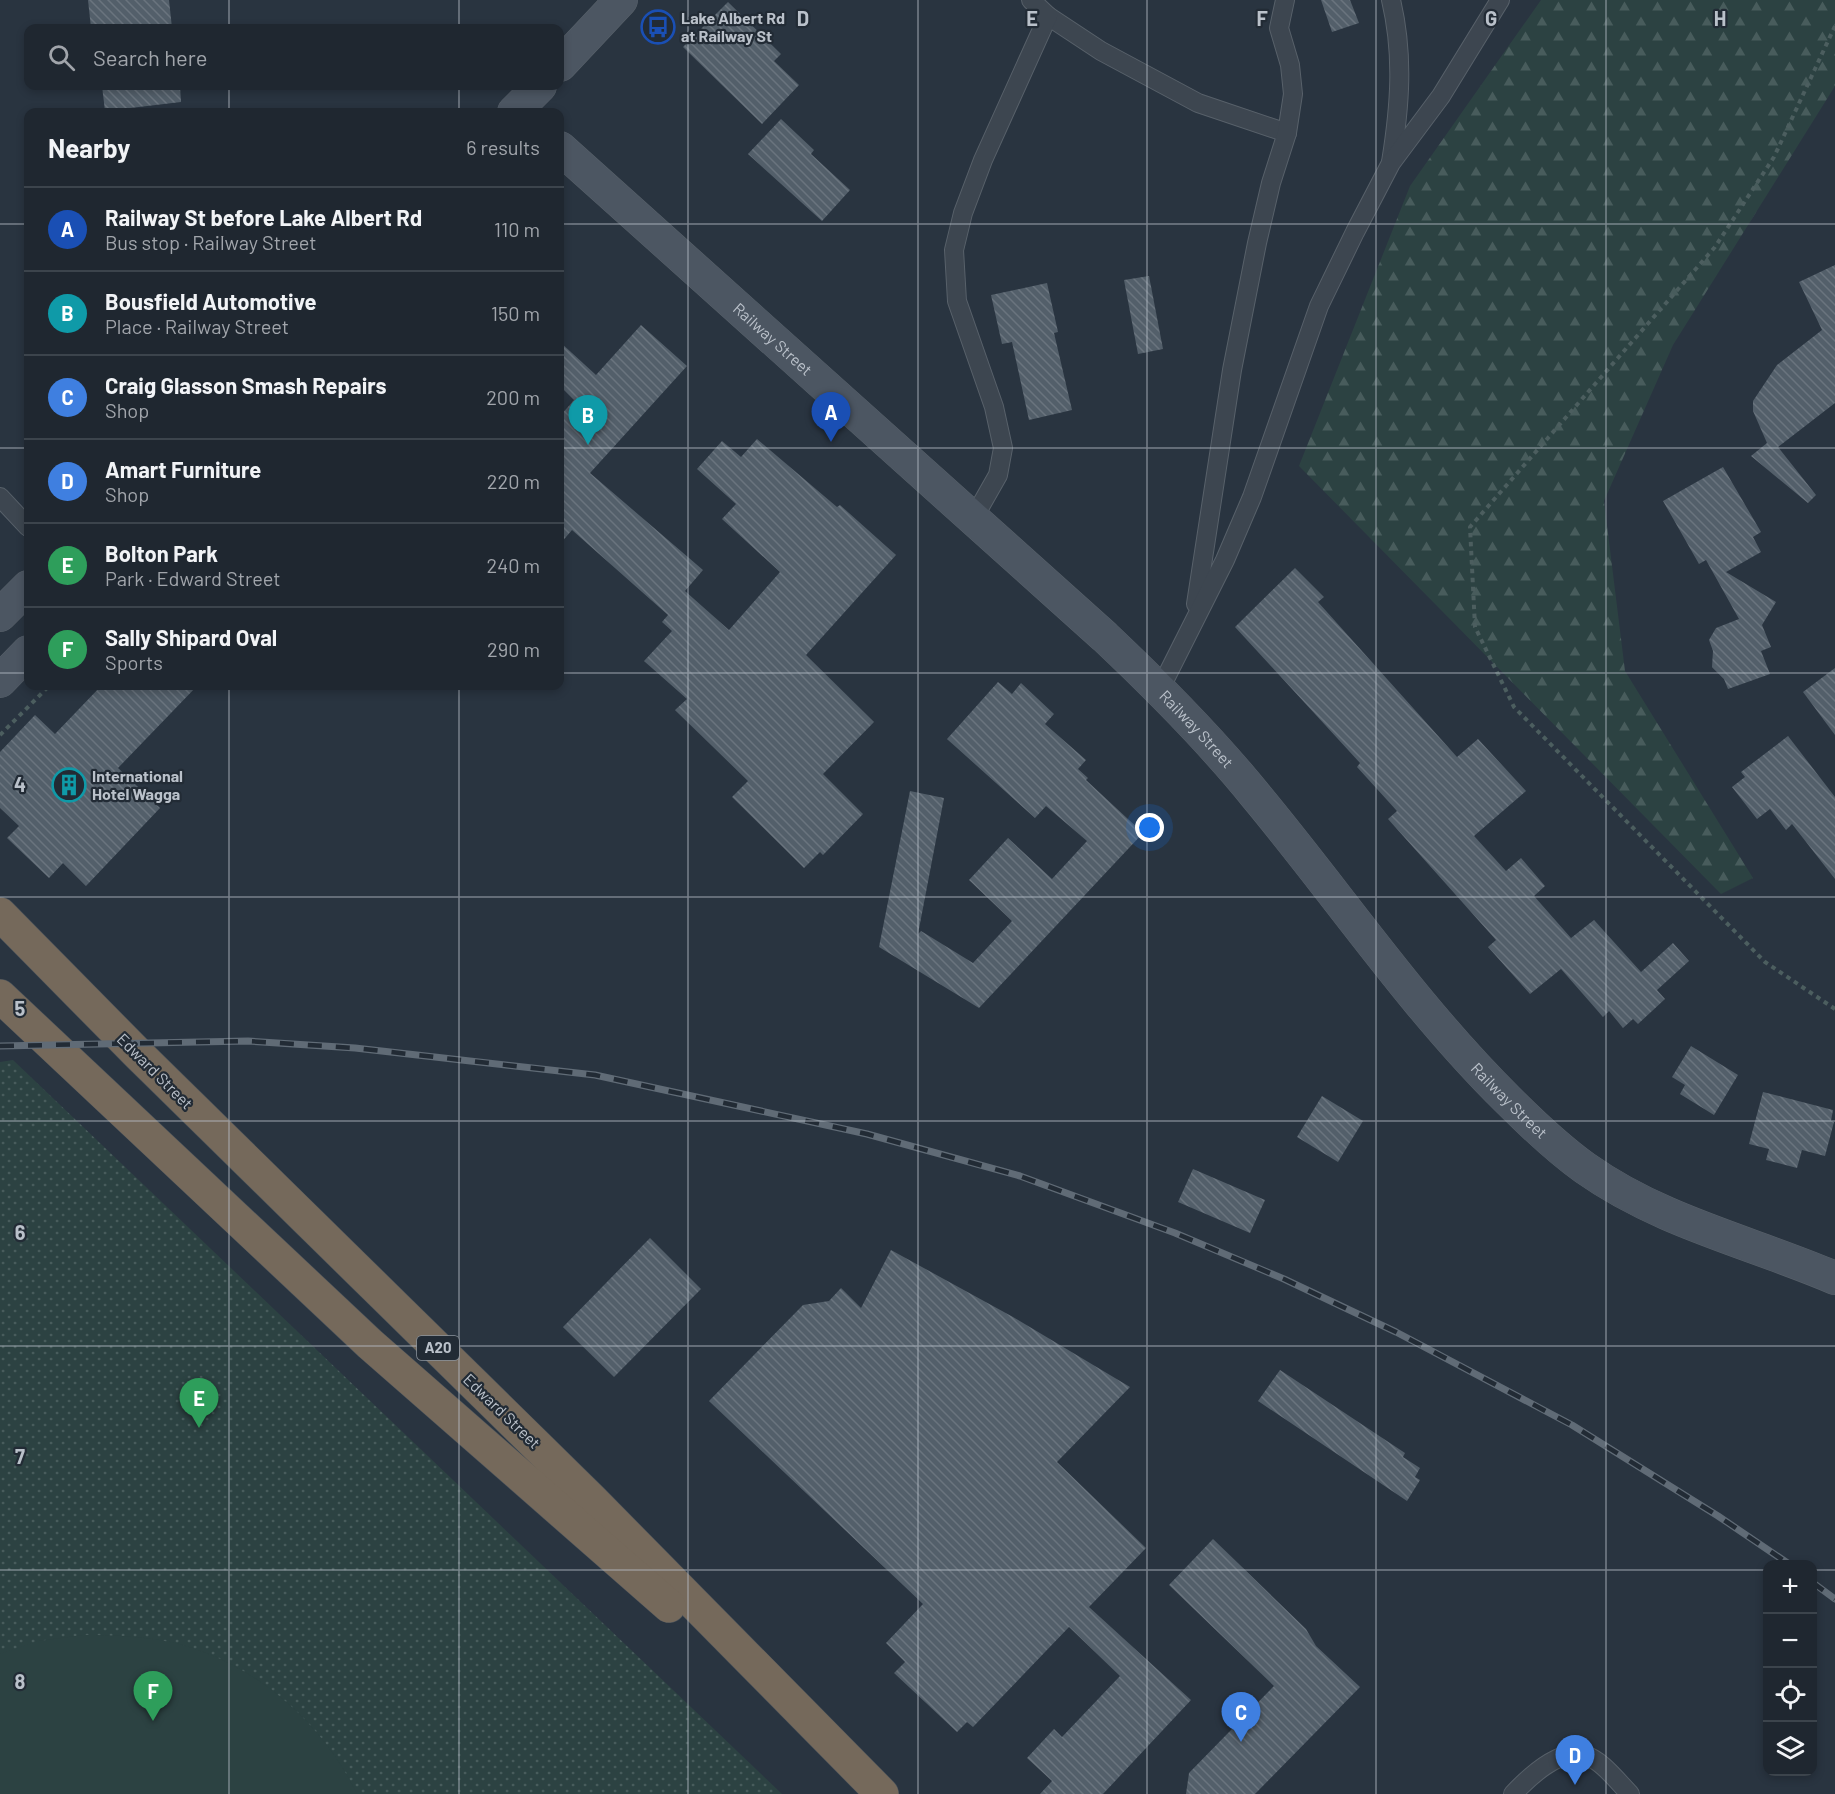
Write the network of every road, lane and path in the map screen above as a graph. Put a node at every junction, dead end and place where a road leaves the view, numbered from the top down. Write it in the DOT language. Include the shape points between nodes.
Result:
graph roads {
  1 [pos="621,0"];
  2 [pos="1031,0"];
  3 [pos="1285,0"];
  4 [pos="1391,0"];
  5 [pos="1500,0"];
  6 [pos="1048,16"];
  7 [pos="1835,26"];
  8 [pos="564,61"];
  9 [pos="536,90"];
  10 [pos="521,108"];
  11 [pos="1287,132"];
  12 [pos="564,152"];
  13 [pos="1391,163"];
  14 [pos="0,497"];
  15 [pos="973,519"];
  16 [pos="24,523"];
  17 [pos="24,591"];
  18 [pos="0,615"];
  19 [pos="1192,623"];
  20 [pos="24,656"];
  21 [pos="0,681"];
  22 [pos="1160,689"];
  23 [pos="45,690"];
  24 [pos="0,735"];
  25 [pos="0,914"];
  26 [pos="0,996"];
  27 [pos="1835,1009"];
  28 [pos="1835,1278"];
  29 [pos="878,1789"];
  30 [pos="1513,1794"];
  31 [pos="1630,1794"];
  1 -- 8 [label="street"];
  2 -- 6 [label="lane"];
  3 -- 11 [label="lane" via="1279,28 1290,65 1293,94"];
  4 -- 13 [label="lane" via="1399,33 1401,76"];
  5 -- 13 [label="lane" via="1441,96"];
  6 -- 11 [label="lane" via="1101,51 1198,103"];
  6 -- 15 [label="lane" via="983,160 954,250 957,300 994,407 1003,448 998,475"];
  7 -- 27 [label="path" via="1774,157 1715,247 1470,527 1475,627 1514,707 1765,962"];
  9 -- 10 [label="street"];
  11 -- 19 [label="lane" via="1269,193 1232,370"];
  12 -- 15 [label="street, Railway Street"];
  13 -- 19 [label="lane" via="1319,306 1252,497"];
  14 -- 16 [label="lane"];
  15 -- 22 [label="street, Railway Street"];
  17 -- 18 [label="street"];
  19 -- 22 [label="lane"];
  20 -- 21 [label="street"];
  22 -- 28 [label="street, Railway Street" via="1257,797 1415,999 1532,1124 1585,1168 1640,1203"];
  23 -- 24 [label="path"];
  25 -- 29 [label="highway, Edward Street / A20"];
  26 -- 29 [label="highway, Edward Street / A20" via="370,1344"];
  30 -- 31 [label="lane" via="1550,1762 1584,1755"];
}
